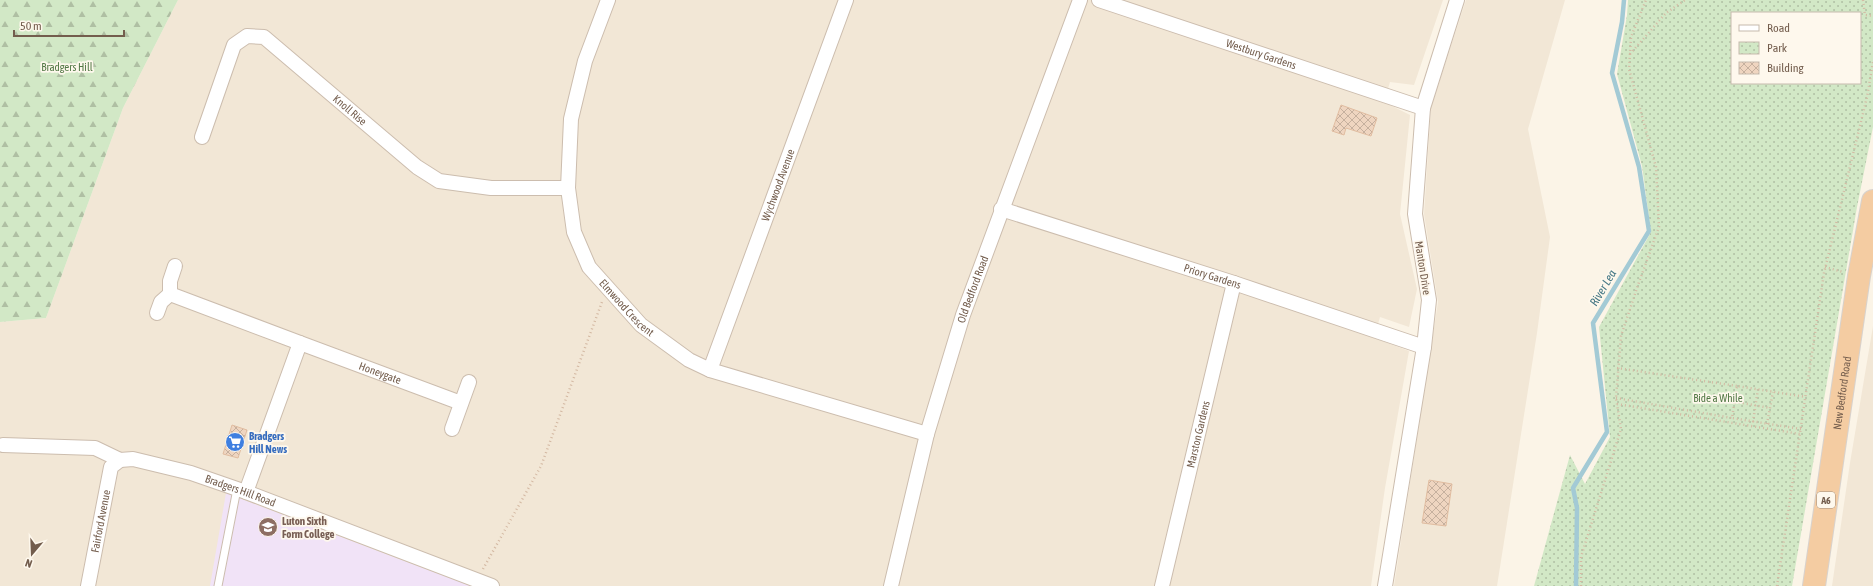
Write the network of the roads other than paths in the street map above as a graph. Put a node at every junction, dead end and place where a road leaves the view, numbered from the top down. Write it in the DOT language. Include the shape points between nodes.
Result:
graph roads {
  1 [pos="608,0"];
  2 [pos="846,0"];
  3 [pos="1080,0"];
  4 [pos="1099,0"];
  5 [pos="1456,0"];
  6 [pos="1423,108"];
  7 [pos="202,137"];
  8 [pos="568,188"];
  9 [pos="1873,201"];
  10 [pos="1001,209"];
  11 [pos="175,266"];
  12 [pos="1866,278"];
  13 [pos="1234,283"];
  14 [pos="170,294"];
  15 [pos="157,313"];
  16 [pos="300,343"];
  17 [pos="1424,347"];
  18 [pos="710,370"];
  19 [pos="469,382"];
  20 [pos="461,403"];
  21 [pos="452,429"];
  22 [pos="927,434"];
  23 [pos="3,445"];
  24 [pos="120,460"];
  25 [pos="242,490"];
  26 [pos="88,586"];
  27 [pos="218,586"];
  28 [pos="492,586"];
  29 [pos="891,586"];
  30 [pos="1162,586"];
  31 [pos="1385,586"];
  32 [pos="1814,586"];
  1 -- 8 [label="street, Elmwood Crescent" via="585,61 571,119"];
  2 -- 18 [label="street, Wychwood Avenue"];
  3 -- 10 [label="street, Old Bedford Road"];
  4 -- 6 [label="street, Westbury Gardens"];
  5 -- 6 [label="street, Manton Drive"];
  6 -- 17 [label="street, Manton Drive" via="1415,214 1428,300"];
  7 -- 8 [label="street, Knoll Rise" via="234,45 247,36 264,37 417,168 439,180 490,188"];
  8 -- 18 [label="street, Elmwood Crescent" via="574,232 590,267 641,325 689,360"];
  9 -- 12 [label="highway, New Bedford Road / A6"];
  10 -- 13 [label="street, Priory Gardens"];
  10 -- 22 [label="street, Old Bedford Road" via="963,315"];
  11 -- 14 [label="street" via="170,281"];
  12 -- 32 [label="highway, New Bedford Road / A6"];
  13 -- 17 [label="street, Priory Gardens"];
  13 -- 30 [label="street, Marston Gardens"];
  14 -- 15 [label="street" via="162,302"];
  14 -- 16 [label="street, Honeygate"];
  16 -- 20 [label="street, Honeygate"];
  16 -- 25 [label="street"];
  17 -- 31 [label="street, Manton Drive"];
  18 -- 22 [label="street, Elmwood Crescent"];
  19 -- 20 [label="street"];
  20 -- 21 [label="street"];
  22 -- 29 [label="street, Old Bedford Road"];
  23 -- 24 [label="street, Bradgers Hill Road" via="95,448"];
  24 -- 25 [label="street, Bradgers Hill Road" via="132,459 191,473"];
  24 -- 26 [label="street, Fairford Avenue" via="111,467"];
  25 -- 27 [label="lane"];
  25 -- 28 [label="street, Bradgers Hill Road"];
}
